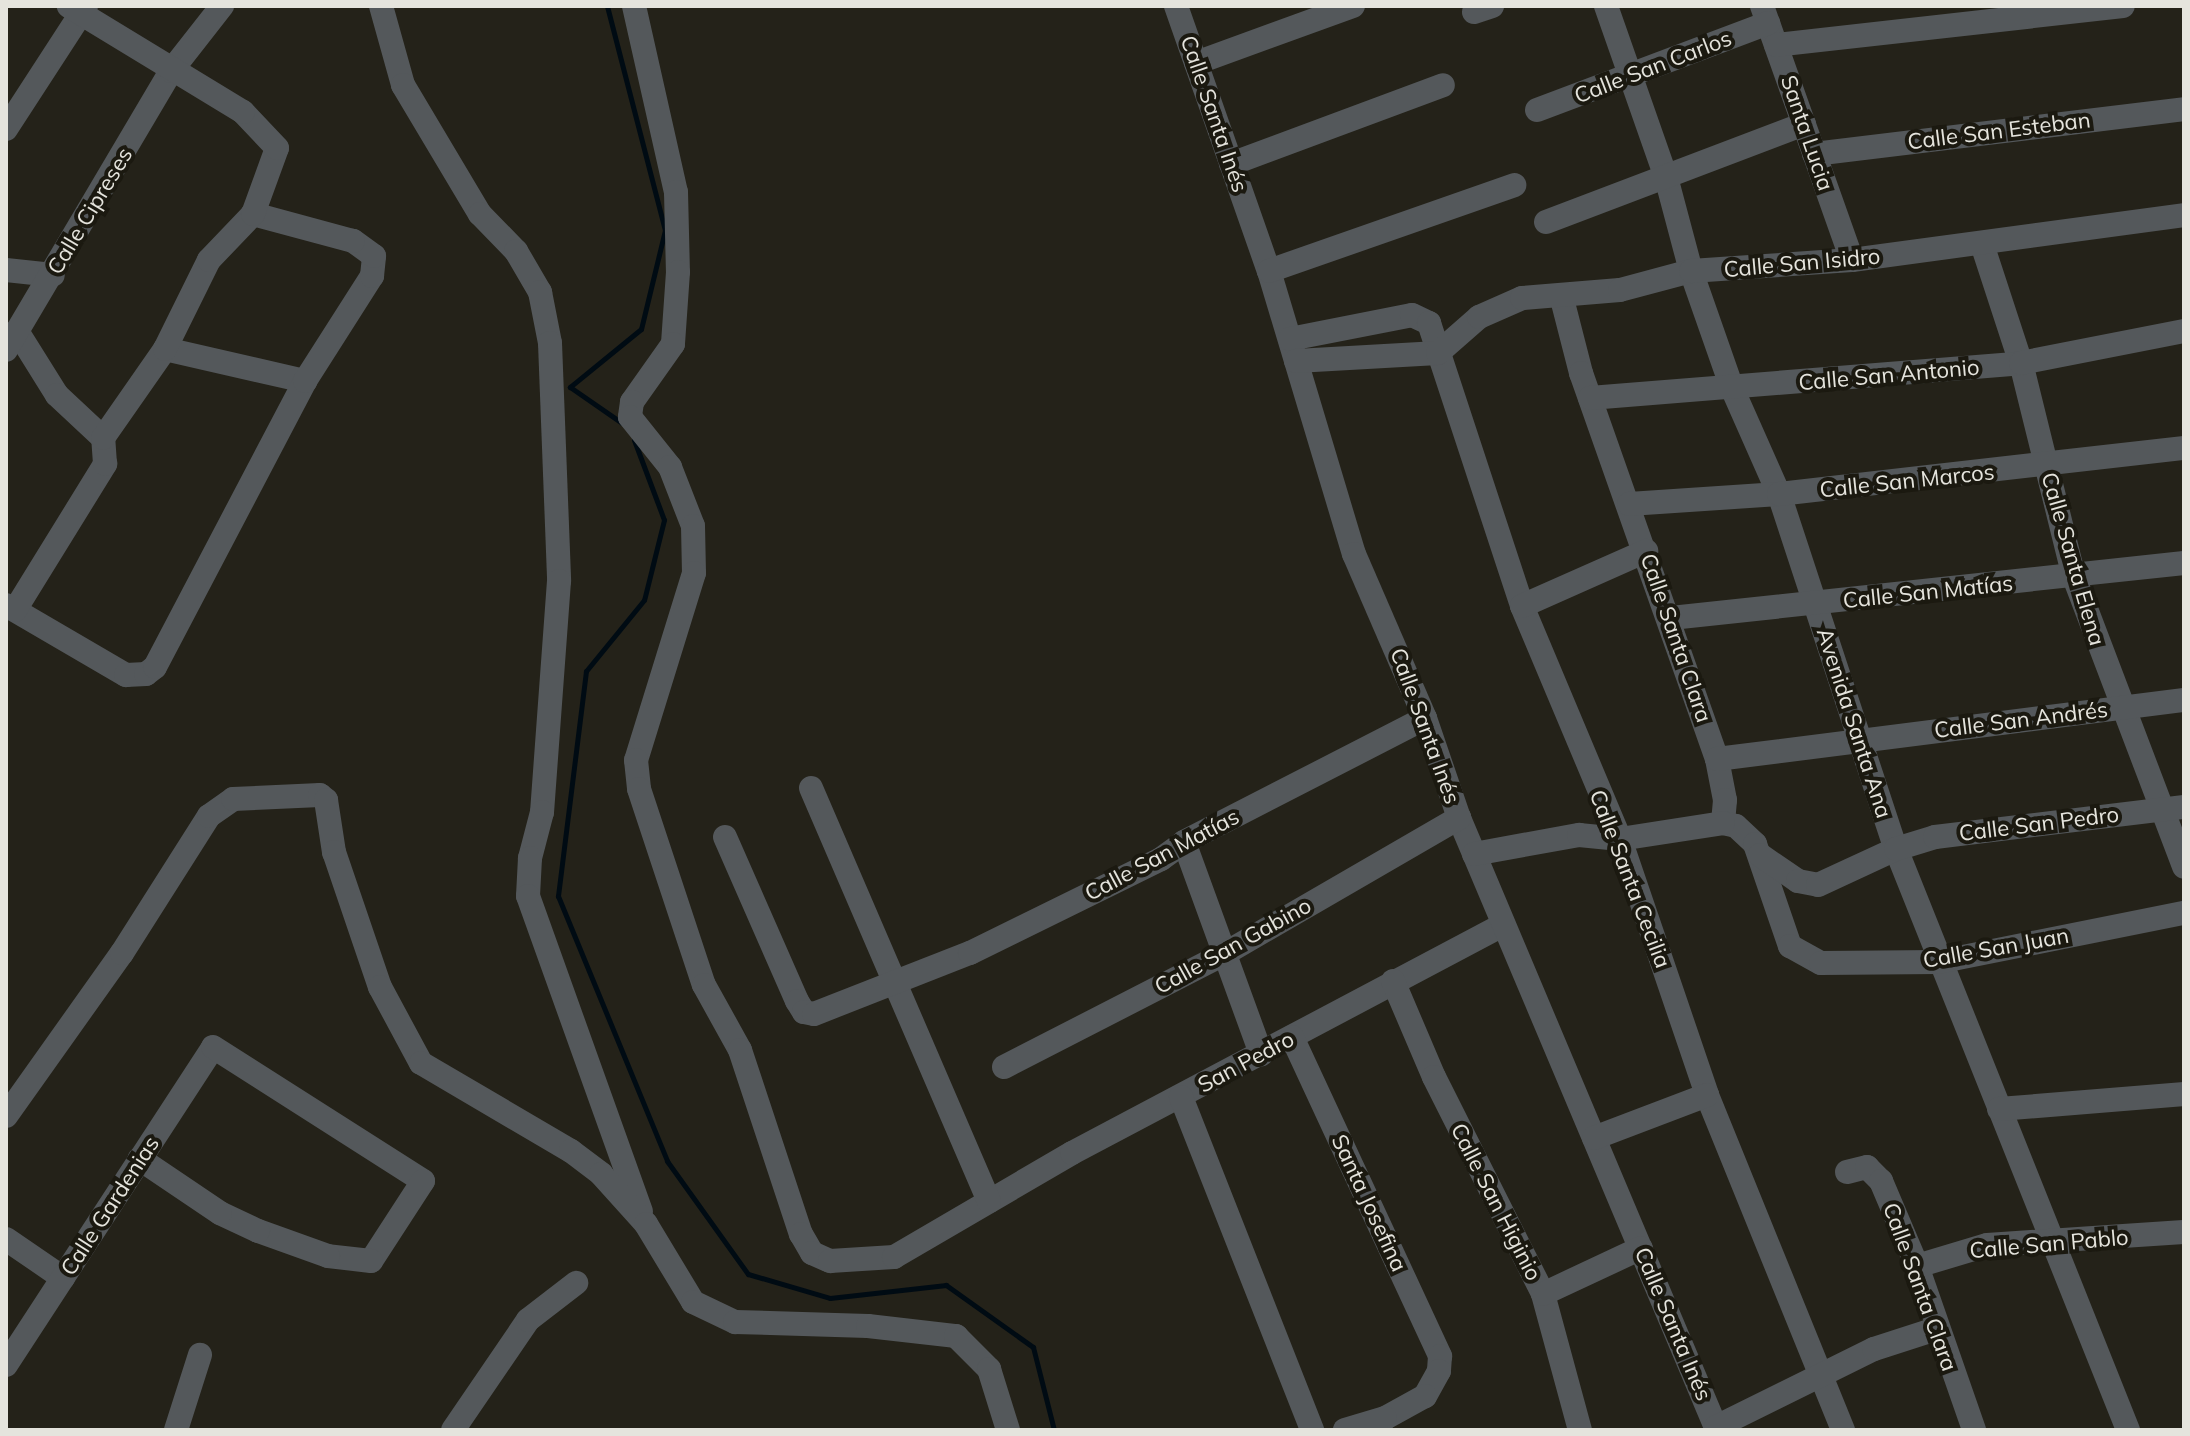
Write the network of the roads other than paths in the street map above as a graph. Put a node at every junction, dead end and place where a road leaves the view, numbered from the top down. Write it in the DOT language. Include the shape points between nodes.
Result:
graph roads {
  1 [pos="222,6"];
  2 [pos="381,6"];
  3 [pos="634,6"];
  4 [pos="1176,6"];
  5 [pos="1353,6"];
  6 [pos="1606,6"];
  7 [pos="2123,6"];
  8 [pos="78,9"];
  9 [pos="1769,24"];
  10 [pos="1196,63"];
  11 [pos="171,71"];
  12 [pos="1631,76"];
  13 [pos="1443,85"];
  14 [pos="2184,109"];
  15 [pos="1537,110"];
  16 [pos="1804,124"];
  17 [pos="6,129"];
  18 [pos="1814,154"];
  19 [pos="1231,164"];
  20 [pos="1666,177"];
  21 [pos="1514,185"];
  22 [pos="253,214"];
  23 [pos="2184,215"];
  24 [pos="1546,222"];
  25 [pos="1982,244"];
  26 [pos="1852,260"];
  27 [pos="6,270"];
  28 [pos="1269,271"];
  29 [pos="1691,271"];
  30 [pos="53,275"];
  31 [pos="1561,295"];
  32 [pos="2184,331"];
  33 [pos="12,340"];
  34 [pos="165,349"];
  35 [pos="1293,350"];
  36 [pos="1438,353"];
  37 [pos="2021,363"];
  38 [pos="305,381"];
  39 [pos="1732,388"];
  40 [pos="133,394"];
  41 [pos="1590,398"];
  42 [pos="73,408"];
  43 [pos="103,438"];
  44 [pos="2184,448"];
  45 [pos="2046,466"];
  46 [pos="1779,494"];
  47 [pos="1629,504"];
  48 [pos="1646,551"];
  49 [pos="2184,563"];
  50 [pos="2074,577"];
  51 [pos="1815,604"];
  52 [pos="1522,606"];
  53 [pos="11,607"];
  54 [pos="1671,618"];
  55 [pos="2184,700"];
  56 [pos="2120,708"];
  57 [pos="1425,718"];
  58 [pos="1857,740"];
  59 [pos="1717,759"];
  60 [pos="811,788"];
  61 [pos="2172,808"];
  62 [pos="1459,818"];
  63 [pos="1723,823"];
  64 [pos="725,837"];
  65 [pos="1620,839"];
  66 [pos="1184,842"];
  67 [pos="1896,849"];
  68 [pos="1474,854"];
  69 [pos="1760,855"];
  70 [pos="2184,867"];
  71 [pos="2184,913"];
  72 [pos="1503,925"];
  73 [pos="1224,954"];
  74 [pos="1938,962"];
  75 [pos="1393,981"];
  76 [pos="896,985"];
  77 [pos="1292,1037"];
  78 [pos="1261,1054"];
  79 [pos="1004,1067"];
  80 [pos="2184,1094"];
  81 [pos="1707,1095"];
  82 [pos="1181,1097"];
  83 [pos="1999,1109"];
  84 [pos="6,1116"];
  85 [pos="1594,1138"];
  86 [pos="140,1159"];
  87 [pos="1847,1172"];
  88 [pos="989,1201"];
  89 [pos="646,1224"];
  90 [pos="2184,1232"];
  91 [pos="6,1239"];
  92 [pos="2051,1244"];
  93 [pos="1641,1248"];
  94 [pos="1917,1266"];
  95 [pos="63,1278"];
  96 [pos="576,1283"];
  97 [pos="1543,1294"];
  98 [pos="1936,1329"];
  99 [pos="200,1355"];
  100 [pos="6,1365"];
  101 [pos="1820,1375"];
  102 [pos="1717,1429"];
  103 [pos="176,1430"];
  104 [pos="453,1430"];
  105 [pos="1008,1430"];
  106 [pos="1312,1430"];
  107 [pos="1345,1430"];
  108 [pos="1580,1430"];
  109 [pos="1843,1430"];
  110 [pos="1974,1430"];
  111 [pos="2128,1430"];
  1 -- 11 [label="street, Calle Cipreses"];
  2 -- 89 [label="street" via="403,85 480,214 516,251 540,292 550,343 559,581 542,812 530,858 528,896"];
  3 -- 88 [label="street, San Pedro" via="676,192 678,272 673,344 632,402 630,417 670,467 693,526 694,573 636,760 639,789 704,985 740,1050 801,1234 812,1253 830,1261 894,1257"];
  4 -- 10 [label="street, Calle Santa Inés"];
  5 -- 10 [label="street"];
  6 -- 12 [label="street, Avenida Santa Ana"];
  7 -- 9 [label="street, Calle San Carlos"];
  8 -- 11 [label="street"];
  8 -- 17 [label="street"];
  9 -- 12 [label="street, Calle San Carlos"];
  9 -- 16 [label="street, Santa Lucia"];
  10 -- 19 [label="street, Calle Santa Inés"];
  11 -- 22 [label="street" via="243,112 270,136 275,160"];
  11 -- 30 [label="street, Calle Cipreses"];
  12 -- 15 [label="street, Calle San Carlos"];
  12 -- 20 [label="street, Avenida Santa Ana"];
  13 -- 19 [label="street"];
  14 -- 18 [label="street, Calle San Esteban"];
  16 -- 18 [label="street, Santa Lucia"];
  16 -- 20 [label="street"];
  18 -- 26 [label="street, Santa Lucia"];
  19 -- 28 [label="street, Calle Santa Inés"];
  20 -- 24 [label="street"];
  20 -- 29 [label="street, Avenida Santa Ana"];
  21 -- 28 [label="street"];
  22 -- 34 [label="street" via="209,260"];
  22 -- 38 [label="street" via="353,241 374,256 372,276"];
  23 -- 25 [label="street, Calle San Isidro"];
  25 -- 26 [label="street, Calle San Isidro"];
  25 -- 37 [label="street, Calle Santa Elena"];
  26 -- 29 [label="street, Calle San Isidro"];
  27 -- 30 [label="street"];
  28 -- 35 [label="street, Calle Santa Inés"];
  29 -- 31 [label="street, Calle San Isidro" via="1620,290"];
  29 -- 39 [label="street, Avenida Santa Ana"];
  30 -- 33 [label="street, Calle Cipreses"];
  31 -- 36 [label="street, Calle San Isidro" via="1522,298 1479,317"];
  31 -- 41 [label="street, Calle Santa Clara"];
  32 -- 37 [label="street, Calle San Antonio"];
  33 -- 42 [label="street"];
  34 -- 38 [label="street"];
  34 -- 40 [label="street"];
  35 -- 36 [label="street"];
  35 -- 36 [label="street, Calle Santa Cecilia" via="1412,315 1429,323"];
  35 -- 57 [label="street, Calle Santa Inés" via="1340,516"];
  36 -- 52 [label="street, Calle Santa Cecilia"];
  37 -- 39 [label="street, Calle San Antonio"];
  37 -- 45 [label="street, Calle Santa Elena"];
  38 -- 53 [label="street" via="175,635 146,674 126,675"];
  39 -- 41 [label="street, Calle San Antonio"];
  39 -- 46 [label="street, Avenida Santa Ana"];
  40 -- 42 [label="street" via="98,415"];
  40 -- 43 [label="street"];
  41 -- 47 [label="street, Calle Santa Clara"];
  42 -- 43 [label="street"];
  43 -- 53 [label="street" via="105,464"];
  44 -- 45 [label="street, Calle San Marcos"];
  45 -- 46 [label="street, Calle San Marcos"];
  45 -- 50 [label="street, Calle Santa Elena"];
  46 -- 47 [label="street, Calle San Marcos"];
  46 -- 51 [label="street, Avenida Santa Ana"];
  47 -- 48 [label="street, Calle Santa Clara"];
  48 -- 52 [label="street"];
  48 -- 54 [label="street, Calle Santa Clara"];
  49 -- 50 [label="street, Calle San Matías"];
  50 -- 51 [label="street, Calle San Matías"];
  50 -- 56 [label="street, Calle Santa Elena"];
  51 -- 54 [label="street, Calle San Matías"];
  51 -- 58 [label="street, Avenida Santa Ana"];
  52 -- 65 [label="street, Calle Santa Cecilia"];
  54 -- 59 [label="street, Calle Santa Clara"];
  55 -- 56 [label="street, Calle San Andrés"];
  56 -- 58 [label="street, Calle San Andrés"];
  56 -- 61 [label="street, Calle Santa Elena"];
  57 -- 62 [label="street, Calle Santa Inés"];
  57 -- 66 [label="street, Calle San Matías"];
  58 -- 59 [label="street"];
  58 -- 67 [label="street, Avenida Santa Ana"];
  59 -- 63 [label="street, Calle Santa Clara"];
  60 -- 76 [label="street"];
  61 -- 67 [label="street, Calle San Pedro" via="1982,829"];
  61 -- 70 [label="street, Calle Santa Elena"];
  62 -- 68 [label="street, Calle Santa Inés"];
  62 -- 73 [label="street, Calle San Gabino"];
  63 -- 65 [label="street"];
  63 -- 69 [label="street" via="1748,834"];
  64 -- 76 [label="street, Calle San Matías" via="804,1012 814,1014"];
  65 -- 68 [label="street" via="1579,835"];
  65 -- 81 [label="street, Calle Santa Cecilia"];
  66 -- 73 [label="street"];
  66 -- 76 [label="street, Calle San Matías" via="1161,859"];
  67 -- 69 [label="street, Calle San Pedro" via="1818,885 1798,881"];
  67 -- 74 [label="street, Avenida Santa Ana"];
  68 -- 72 [label="street, Calle Santa Inés"];
  69 -- 74 [label="street, Calle San Juan" via="1790,946 1807,958 1821,963"];
  71 -- 74 [label="street, Calle San Juan"];
  72 -- 75 [label="street, San Pedro"];
  72 -- 85 [label="street, Calle Santa Inés"];
  73 -- 78 [label="street"];
  73 -- 79 [label="street, Calle San Gabino"];
  74 -- 83 [label="street, Avenida Santa Ana"];
  75 -- 77 [label="street, San Pedro"];
  75 -- 97 [label="street, Calle San Higinio" via="1434,1077"];
  76 -- 88 [label="street"];
  77 -- 78 [label="street, San Pedro"];
  77 -- 107 [label="street, Santa Josefina" via="1440,1356 1439,1371 1425,1396 1385,1418"];
  78 -- 82 [label="street, San Pedro"];
  80 -- 83 [label="street"];
  81 -- 85 [label="street"];
  81 -- 101 [label="street, Calle Santa Cecilia"];
  82 -- 88 [label="street, San Pedro"];
  82 -- 106 [label="street"];
  83 -- 92 [label="street, Avenida Santa Ana"];
  84 -- 89 [label="street" via="122,953 209,816 233,799 311,793 326,800 334,852 380,987 421,1063 571,1151"];
  85 -- 93 [label="street, Calle Santa Inés"];
  86 -- 86 [label="street, Calle Gardenias" via="220,1213 258,1231 328,1256 371,1261 423,1181 213,1047"];
  86 -- 95 [label="street, Calle Gardenias"];
  87 -- 94 [label="street, Calle Santa Clara" via="1867,1167 1875,1173"];
  89 -- 105 [label="street" via="684,1292 715,1315 735,1322 868,1326 956,1336 989,1369"];
  90 -- 92 [label="street, Calle San Pablo"];
  91 -- 95 [label="street"];
  92 -- 94 [label="street, Calle San Pablo" via="1987,1245"];
  92 -- 111 [label="street, Avenida Santa Ana"];
  93 -- 97 [label="street"];
  93 -- 102 [label="street, Calle Santa Inés"];
  94 -- 98 [label="street, Calle Santa Clara"];
  95 -- 100 [label="street, Calle Gardenias"];
  96 -- 104 [label="street" via="528,1320"];
  97 -- 108 [label="street, Calle San Higinio"];
  98 -- 101 [label="street" via="1874,1349"];
  98 -- 110 [label="street, Calle Santa Clara"];
  99 -- 103 [label="street"];
  101 -- 102 [label="street"];
  101 -- 109 [label="street, Calle Santa Cecilia"];
}
